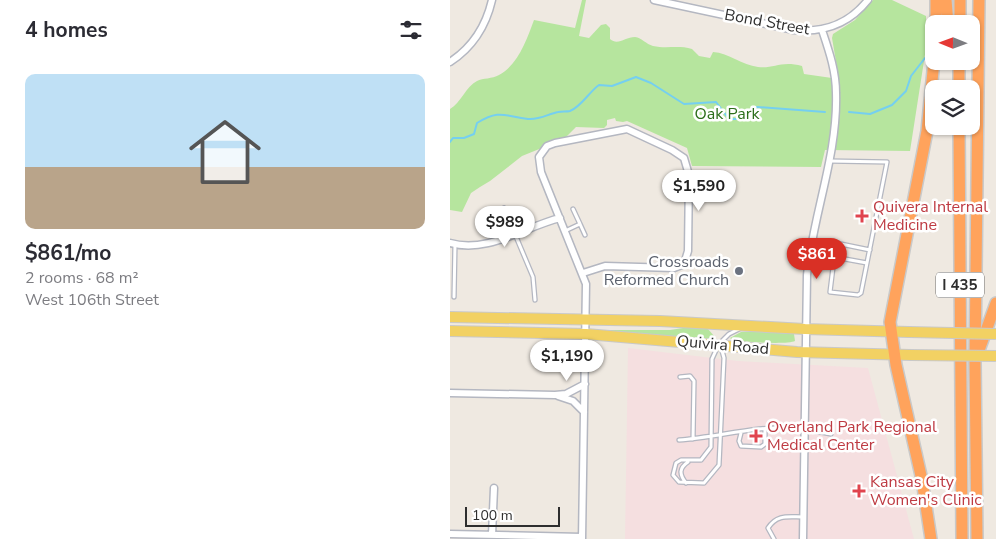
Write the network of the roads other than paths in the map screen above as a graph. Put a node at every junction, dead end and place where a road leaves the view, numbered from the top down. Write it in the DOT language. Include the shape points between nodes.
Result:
graph roads {
  1 [pos="492,0"];
  2 [pos="654,0"];
  3 [pos="868,0"];
  4 [pos="936,0"];
  5 [pos="946,0"];
  6 [pos="960,0"];
  7 [pos="979,0"];
  8 [pos="936,15"];
  9 [pos="947,15"];
  10 [pos="960,15"];
  11 [pos="822,30"];
  12 [pos="450,62"];
  13 [pos="933,70"];
  14 [pos="959,135"];
  15 [pos="828,161"];
  16 [pos="573,209"];
  17 [pos="560,218"];
  18 [pos="580,224"];
  19 [pos="565,232"];
  20 [pos="514,233"];
  21 [pos="585,235"];
  22 [pos="502,238"];
  23 [pos="811,241"];
  24 [pos="836,243"];
  25 [pos="453,244"];
  26 [pos="870,250"];
  27 [pos="834,257"];
  28 [pos="867,263"];
  29 [pos="582,273"];
  30 [pos="454,298"];
  31 [pos="535,300"];
  32 [pos="996,303"];
  33 [pos="450,318"];
  34 [pos="586,320"];
  35 [pos="777,327"];
  36 [pos="805,329"];
  37 [pos="450,331"];
  38 [pos="891,331"];
  39 [pos="586,334"];
  40 [pos="996,334"];
  41 [pos="720,344"];
  42 [pos="804,353"];
  43 [pos="894,355"];
  44 [pos="996,356"];
  45 [pos="975,362"];
  46 [pos="680,377"];
  47 [pos="584,384"];
  48 [pos="450,393"];
  49 [pos="554,395"];
  50 [pos="584,412"];
  51 [pos="765,429"];
  52 [pos="804,429"];
  53 [pos="740,432"];
  54 [pos="831,434"];
  55 [pos="721,436"];
  56 [pos="711,438"];
  57 [pos="693,439"];
  58 [pos="679,440"];
  59 [pos="689,461"];
  60 [pos="686,483"];
  61 [pos="494,488"];
  62 [pos="803,517"];
  63 [pos="450,534"];
  64 [pos="492,535"];
  65 [pos="582,538"];
  66 [pos="774,539"];
  67 [pos="803,539"];
  68 [pos="931,539"];
  69 [pos="962,539"];
  70 [pos="977,539"];
  1 -- 12 [label="street" via="475,38"];
  2 -- 11 [label="street, Bond Street" via="794,30"];
  3 -- 11 [label="street" via="846,20"];
  4 -- 8 [label="highway"];
  5 -- 9 [label="highway"];
  6 -- 10 [label="highway"];
  7 -- 45 [label="highway, I 435"];
  11 -- 15 [label="street" via="831,54 836,92 835,125"];
  13 -- 38 [label="highway" via="927,131 890,322"];
  14 -- 69 [label="highway, I 435"];
  15 -- 23 [label="street"];
  15 -- 26 [label="lane" via="887,162"];
  16 -- 18 [label="lane"];
  17 -- 19 [label="street"];
  17 -- 20 [label="street"];
  17 -- 29 [label="street" via="541,172 539,157 547,146 627,129 686,160 689,175 688,251 684,264 674,268 601,266"];
  18 -- 19 [label="lane"];
  18 -- 21 [label="lane"];
  19 -- 29 [label="street"];
  20 -- 22 [label="street"];
  20 -- 22 [label="lane" via="504,208 493,217"];
  20 -- 31 [label="lane" via="534,277"];
  22 -- 25 [label="street" via="480,246"];
  23 -- 24 [label="lane"];
  23 -- 36 [label="street"];
  24 -- 26 [label="lane"];
  24 -- 27 [label="lane"];
  25 -- 30 [label="lane"];
  26 -- 28 [label="lane"];
  27 -- 28 [label="lane"];
  27 -- 28 [label="lane" via="830,292 861,294"];
  29 -- 34 [label="street" via="586,284"];
  32 -- 45 [label="highway"];
  33 -- 34 [label="main road, Quivira Road"];
  34 -- 35 [label="main road, Quivira Road"];
  34 -- 39 [label="street"];
  35 -- 36 [label="main road, Quivira Road"];
  35 -- 41 [label="lane" via="766,331 737,330"];
  36 -- 38 [label="main road, Quivira Road"];
  36 -- 42 [label="street"];
  37 -- 39 [label="main road, Quivira Road"];
  38 -- 40 [label="main road, Quivira Road, bridge"];
  38 -- 43 [label="highway"];
  39 -- 41 [label="main road, Quivira Road"];
  39 -- 47 [label="street"];
  41 -- 42 [label="main road, Quivira Road"];
  41 -- 55 [label="lane" via="724,358"];
  41 -- 56 [label="lane" via="712,359"];
  42 -- 43 [label="main road, Quivira Road"];
  42 -- 52 [label="street"];
  43 -- 44 [label="main road, Quivira Road, bridge"];
  43 -- 68 [label="highway" via="916,448"];
  45 -- 70 [label="highway, I 435"];
  46 -- 57 [label="lane" via="690,376 694,381"];
  47 -- 49 [label="street" via="566,394"];
  47 -- 50 [label="street"];
  48 -- 49 [label="street"];
  49 -- 50 [label="street" via="573,401"];
  50 -- 65 [label="street"];
  51 -- 52 [label="lane"];
  51 -- 53 [label="lane"];
  51 -- 53 [label="lane" via="765,444 761,447 741,446"];
  52 -- 54 [label="lane"];
  52 -- 62 [label="street"];
  53 -- 55 [label="lane"];
  55 -- 56 [label="lane"];
  55 -- 60 [label="lane" via="719,465 704,482"];
  56 -- 57 [label="lane"];
  56 -- 59 [label="lane" via="706,456"];
  57 -- 58 [label="lane"];
  59 -- 60 [label="lane" via="681,467 680,473"];
  59 -- 60 [label="lane" via="681,460 673,470 676,479"];
  61 -- 64 [label="street"];
  62 -- 66 [label="lane" via="781,516 772,521 768,528"];
  62 -- 67 [label="street"];
  63 -- 64 [label="street"];
  64 -- 65 [label="street"];
}
